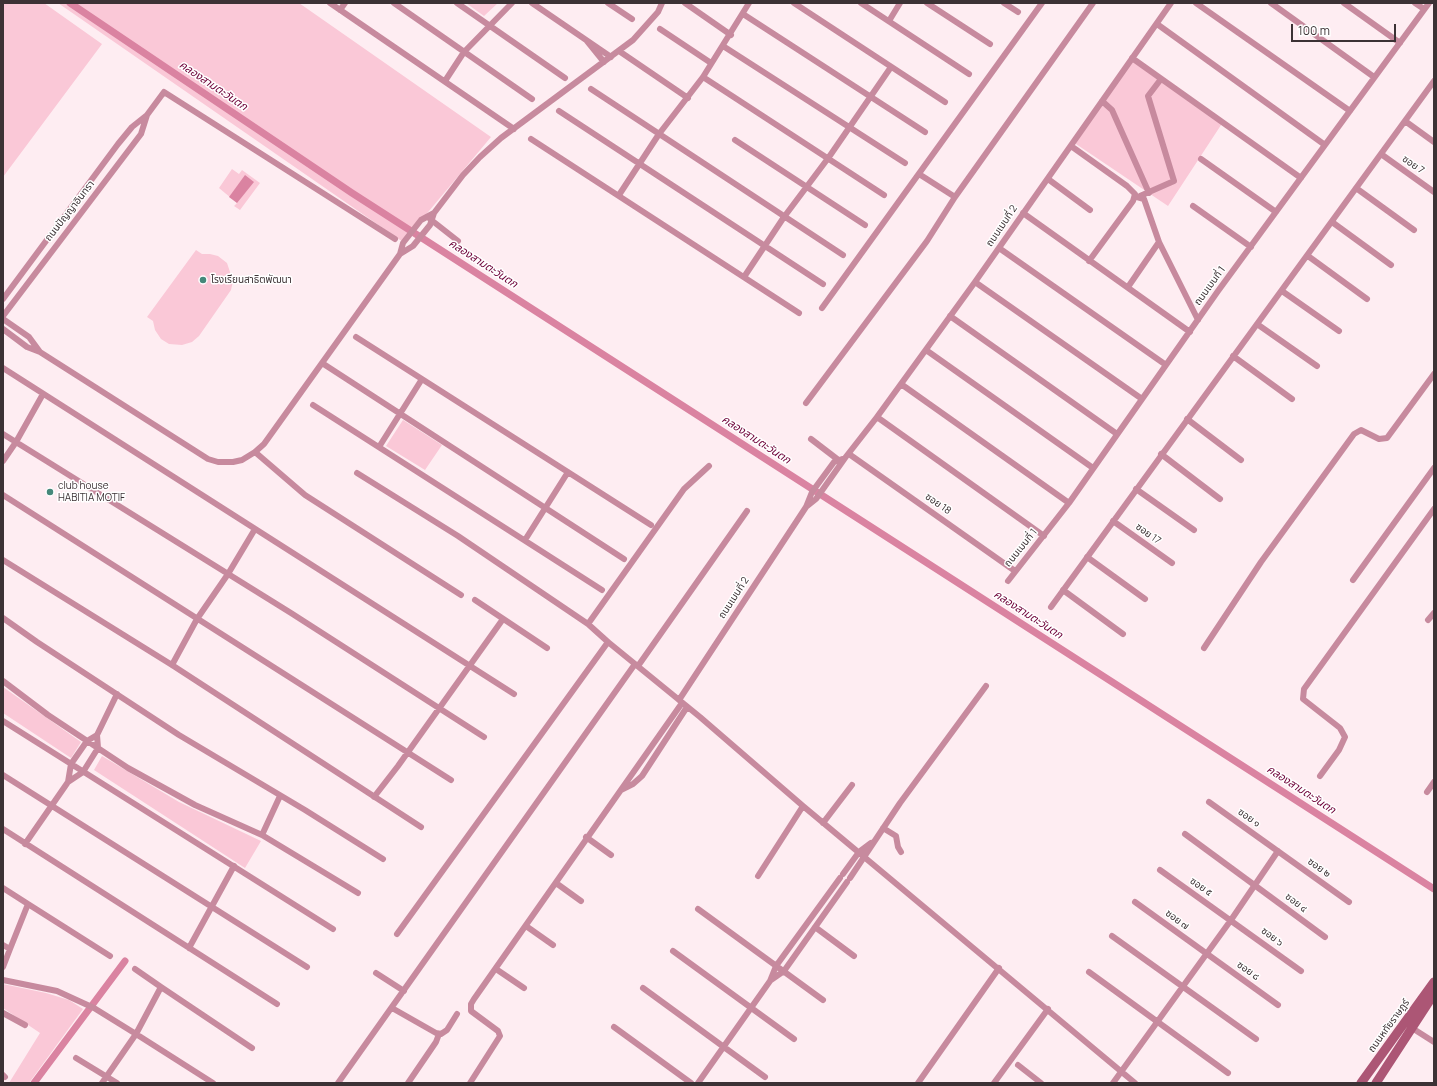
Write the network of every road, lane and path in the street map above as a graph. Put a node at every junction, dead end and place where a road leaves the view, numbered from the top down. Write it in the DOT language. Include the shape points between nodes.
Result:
graph roads {
  1 [pos="330,3"];
  2 [pos="345,3"];
  3 [pos="394,3"];
  4 [pos="457,3"];
  5 [pos="512,3"];
  6 [pos="532,3"];
  7 [pos="608,3"];
  8 [pos="662,3"];
  9 [pos="685,3"];
  10 [pos="749,3"];
  11 [pos="794,3"];
  12 [pos="861,3"];
  13 [pos="900,3"];
  14 [pos="927,3"];
  15 [pos="1004,3"];
  16 [pos="1042,3"];
  17 [pos="1093,3"];
  18 [pos="1171,3"];
  19 [pos="1196,3"];
  20 [pos="1271,3"];
  21 [pos="1344,3"];
  22 [pos="1415,3"];
  23 [pos="1429,3"];
  24 [pos="340,10"];
  25 [pos="1424,10"];
  26 [pos="1018,12"];
  27 [pos="743,14"];
  28 [pos="632,19"];
  29 [pos="889,21"];
  30 [pos="1157,24"];
  31 [pos="489,25"];
  32 [pos="660,29"];
  33 [pos="731,35"];
  34 [pos="586,40"];
  35 [pos="1400,43"];
  36 [pos="990,44"];
  37 [pos="723,46"];
  38 [pos="619,51"];
  39 [pos="464,52"];
  40 [pos="611,57"];
  41 [pos="1132,58"];
  42 [pos="604,62"];
  43 [pos="711,63"];
  44 [pos="891,67"];
  45 [pos="969,74"];
  46 [pos="703,77"];
  47 [pos="1374,77"];
  48 [pos="566,78"];
  49 [pos="1161,79"];
  50 [pos="444,81"];
  51 [pos="1433,85"];
  52 [pos="591,90"];
  53 [pos="870,97"];
  54 [pos="688,98"];
  55 [pos="532,99"];
  56 [pos="1102,101"];
  57 [pos="945,102"];
  58 [pos="559,111"];
  59 [pos="1350,111"];
  60 [pos="146,115"];
  61 [pos="1405,121"];
  62 [pos="850,127"];
  63 [pos="514,129"];
  64 [pos="925,132"];
  65 [pos="659,134"];
  66 [pos="531,139"];
  67 [pos="735,140"];
  68 [pos="1434,142"];
  69 [pos="1325,145"];
  70 [pos="1071,146"];
  71 [pos="1381,154"];
  72 [pos="829,158"];
  73 [pos="1201,159"];
  74 [pos="905,162"];
  75 [pos="638,165"];
  76 [pos="919,174"];
  77 [pos="1301,178"];
  78 [pos="1048,179"];
  79 [pos="807,187"];
  80 [pos="1356,188"];
  81 [pos="1434,192"];
  82 [pos="1149,193"];
  83 [pos="618,195"];
  84 [pos="884,195"];
  85 [pos="955,197"];
  86 [pos="1138,197"];
  87 [pos="1193,206"];
  88 [pos="1090,210"];
  89 [pos="1276,212"];
  90 [pos="434,213"];
  91 [pos="1023,213"];
  92 [pos="784,217"];
  93 [pos="423,218"];
  94 [pos="1332,222"];
  95 [pos="431,223"];
  96 [pos="865,225"];
  97 [pos="1414,230"];
  98 [pos="395,239"];
  99 [pos="458,241"];
  100 [pos="1159,242"];
  101 [pos="764,247"];
  102 [pos="1251,247"];
  103 [pos="999,248"];
  104 [pos="400,254"];
  105 [pos="843,255"];
  106 [pos="1308,256"];
  107 [pos="1089,261"];
  108 [pos="1391,265"];
  109 [pos="744,277"];
  110 [pos="975,282"];
  111 [pos="823,284"];
  112 [pos="1128,288"];
  113 [pos="1282,291"];
  114 [pos="3,299"];
  115 [pos="1367,299"];
  116 [pos="822,308"];
  117 [pos="799,313"];
  118 [pos="950,316"];
  119 [pos="3,318"];
  120 [pos="1198,320"];
  121 [pos="1257,324"];
  122 [pos="3,330"];
  123 [pos="1339,331"];
  124 [pos="1190,332"];
  125 [pos="356,337"];
  126 [pos="926,350"];
  127 [pos="40,352"];
  128 [pos="1233,356"];
  129 [pos="322,363"];
  130 [pos="1166,365"];
  131 [pos="1317,366"];
  132 [pos="3,368"];
  133 [pos="1434,374"];
  134 [pos="422,379"];
  135 [pos="901,384"];
  136 [pos="43,394"];
  137 [pos="1142,399"];
  138 [pos="1292,399"];
  139 [pos="806,403"];
  140 [pos="313,405"];
  141 [pos="401,413"];
  142 [pos="877,418"];
  143 [pos="1187,419"];
  144 [pos="3,434"];
  145 [pos="1117,434"];
  146 [pos="811,439"];
  147 [pos="16,442"];
  148 [pos="379,447"];
  149 [pos="255,452"];
  150 [pos="1161,454"];
  151 [pos="4,458"];
  152 [pos="844,459"];
  153 [pos="1241,460"];
  154 [pos="709,466"];
  155 [pos="1093,468"];
  156 [pos="1434,468"];
  157 [pos="568,472"];
  158 [pos="357,473"];
  159 [pos="1136,489"];
  160 [pos="3,495"];
  161 [pos="1220,498"];
  162 [pos="1068,503"];
  163 [pos="546,507"];
  164 [pos="806,507"];
  165 [pos="1434,509"];
  166 [pos="747,512"];
  167 [pos="1113,521"];
  168 [pos="651,525"];
  169 [pos="255,529"];
  170 [pos="1194,530"];
  171 [pos="1044,536"];
  172 [pos="525,540"];
  173 [pos="1087,557"];
  174 [pos="624,558"];
  175 [pos="3,560"];
  176 [pos="1172,563"];
  177 [pos="1015,571"];
  178 [pos="228,574"];
  179 [pos="1353,580"];
  180 [pos="1008,581"];
  181 [pos="602,590"];
  182 [pos="1063,590"];
  183 [pos="461,595"];
  184 [pos="1144,599"];
  185 [pos="475,600"];
  186 [pos="1051,607"];
  187 [pos="1434,612"];
  188 [pos="3,618"];
  189 [pos="197,619"];
  190 [pos="503,619"];
  191 [pos="1428,620"];
  192 [pos="588,624"];
  193 [pos="1123,634"];
  194 [pos="608,642"];
  195 [pos="546,648"];
  196 [pos="1204,648"];
  197 [pos="172,665"];
  198 [pos="470,665"];
  199 [pos="636,665"];
  200 [pos="3,681"];
  201 [pos="986,686"];
  202 [pos="117,694"];
  203 [pos="514,694"];
  204 [pos="680,701"];
  205 [pos="439,707"];
  206 [pos="687,707"];
  207 [pos="3,721"];
  208 [pos="97,735"];
  209 [pos="484,737"];
  210 [pos="87,741"];
  211 [pos="98,748"];
  212 [pos="407,753"];
  213 [pos="72,764"];
  214 [pos="83,772"];
  215 [pos="3,775"];
  216 [pos="1320,776"];
  217 [pos="451,780"];
  218 [pos="68,782"];
  219 [pos="1434,782"];
  220 [pos="852,785"];
  221 [pos="619,791"];
  222 [pos="1427,792"];
  223 [pos="280,796"];
  224 [pos="374,797"];
  225 [pos="1209,802"];
  226 [pos="52,806"];
  227 [pos="803,806"];
  228 [pos="823,823"];
  229 [pos="421,827"];
  230 [pos="883,828"];
  231 [pos="3,829"];
  232 [pos="1185,834"];
  233 [pos="262,835"];
  234 [pos="586,837"];
  235 [pos="872,842"];
  236 [pos="25,844"];
  237 [pos="1278,851"];
  238 [pos="859,852"];
  239 [pos="901,852"];
  240 [pos="611,855"];
  241 [pos="865,857"];
  242 [pos="383,859"];
  243 [pos="234,866"];
  244 [pos="1160,870"];
  245 [pos="758,876"];
  246 [pos="556,883"];
  247 [pos="1255,885"];
  248 [pos="3,888"];
  249 [pos="358,893"];
  250 [pos="581,901"];
  251 [pos="1135,902"];
  252 [pos="1350,902"];
  253 [pos="28,904"];
  254 [pos="212,906"];
  255 [pos="698,909"];
  256 [pos="1231,920"];
  257 [pos="526,926"];
  258 [pos="815,927"];
  259 [pos="333,929"];
  260 [pos="397,934"];
  261 [pos="1112,936"];
  262 [pos="1325,937"];
  263 [pos="3,945"];
  264 [pos="553,945"];
  265 [pos="189,948"];
  266 [pos="10,949"];
  267 [pos="673,951"];
  268 [pos="1206,953"];
  269 [pos="110,956"];
  270 [pos="854,956"];
  271 [pos="776,966"];
  272 [pos="3,967"];
  273 [pos="307,967"];
  274 [pos="999,968"];
  275 [pos="135,969"];
  276 [pos="496,969"];
  277 [pos="784,971"];
  278 [pos="1301,971"];
  279 [pos="1089,972"];
  280 [pos="376,973"];
  281 [pos="3,980"];
  282 [pos="770,982"];
  283 [pos="1434,982"];
  284 [pos="1182,986"];
  285 [pos="161,988"];
  286 [pos="524,988"];
  287 [pos="643,988"];
  288 [pos="404,991"];
  289 [pos="1434,994"];
  290 [pos="823,1000"];
  291 [pos="277,1004"];
  292 [pos="1278,1005"];
  293 [pos="392,1008"];
  294 [pos="751,1008"];
  295 [pos="1048,1009"];
  296 [pos="3,1014"];
  297 [pos="457,1014"];
  298 [pos="1157,1021"];
  299 [pos="25,1025"];
  300 [pos="614,1027"];
  301 [pos="1412,1028"];
  302 [pos="136,1034"];
  303 [pos="439,1034"];
  304 [pos="794,1039"];
  305 [pos="1256,1039"];
  306 [pos="1434,1042"];
  307 [pos="723,1047"];
  308 [pos="252,1048"];
  309 [pos="76,1058"];
  310 [pos="1018,1065"];
  311 [pos="1121,1071"];
  312 [pos="1228,1073"];
  313 [pos="107,1076"];
  314 [pos="765,1077"];
  315 [pos="102,1083"];
  316 [pos="117,1083"];
  317 [pos="213,1083"];
  318 [pos="338,1083"];
  319 [pos="408,1083"];
  320 [pos="470,1083"];
  321 [pos="691,1083"];
  322 [pos="698,1083"];
  323 [pos="918,1083"];
  324 [pos="994,1083"];
  325 [pos="1041,1083"];
  326 [pos="1113,1083"];
  327 [pos="1135,1083"];
  328 [pos="1362,1083"];
  329 [pos="1376,1083"];
  1 -- 24 [label="street"];
  2 -- 24 [label="street"];
  3 -- 39 [label="street"];
  4 -- 31 [label="street"];
  5 -- 31 [label="street"];
  6 -- 34 [label="street"];
  7 -- 28 [label="street"];
  8 -- 38 [label="street" via="658,12 634,40"];
  9 -- 33 [label="street"];
  10 -- 27 [label="street"];
  11 -- 44 [label="street"];
  12 -- 29 [label="street"];
  13 -- 29 [label="street"];
  14 -- 36 [label="street"];
  15 -- 26 [label="street"];
  16 -- 76 [label="street"];
  17 -- 85 [label="street"];
  18 -- 30 [label="street, ถนนเมนที่ 2"];
  19 -- 59 [label="street"];
  20 -- 47 [label="street"];
  21 -- 35 [label="street"];
  22 -- 25 [label="street"];
  23 -- 25 [label="street, ถนนเมนที่ 1"];
  24 -- 50 [label="street"];
  25 -- 35 [label="street, ถนนเมนที่ 1"];
  27 -- 33 [label="street"];
  27 -- 53 [label="street"];
  29 -- 45 [label="street"];
  30 -- 41 [label="street, ถนนเมนที่ 2"];
  30 -- 69 [label="street"];
  31 -- 39 [label="street"];
  31 -- 48 [label="street"];
  32 -- 43 [label="street"];
  33 -- 37 [label="street"];
  34 -- 40 [label="street"];
  34 -- 42 [label="street"];
  35 -- 47 [label="street, ถนนเมนที่ 1"];
  37 -- 43 [label="street"];
  37 -- 62 [label="street"];
  38 -- 40 [label="street"];
  38 -- 54 [label="street"];
  39 -- 50 [label="street"];
  39 -- 55 [label="street"];
  40 -- 42 [label="street"];
  41 -- 49 [label="street"];
  41 -- 56 [label="street, ถนนเมนที่ 2"];
  42 -- 63 [label="street"];
  43 -- 46 [label="street"];
  44 -- 53 [label="street"];
  44 -- 57 [label="street"];
  46 -- 54 [label="street"];
  46 -- 72 [label="street"];
  47 -- 59 [label="street, ถนนเมนที่ 1"];
  49 -- 77 [label="street"];
  49 -- 82 [label="street" via="1148,96 1174,181"];
  50 -- 63 [label="street"];
  51 -- 61 [label="street"];
  52 -- 65 [label="street"];
  53 -- 62 [label="street"];
  53 -- 64 [label="street"];
  54 -- 65 [label="street"];
  56 -- 70 [label="street, ถนนเมนที่ 2"];
  56 -- 82 [label="street" via="1112,110"];
  58 -- 75 [label="street"];
  59 -- 69 [label="street, ถนนเมนที่ 1"];
  60 -- 98 [label="street, ถนนปัญญาอินทรา" via="164,92"];
  60 -- 114 [label="street, ถนนปัญญาอินทรา" via="118,144"];
  60 -- 119 [label="street, ถนนปัญญาอินทรา" via="141,134"];
  61 -- 68 [label="street"];
  61 -- 71 [label="street"];
  62 -- 72 [label="street"];
  62 -- 74 [label="street"];
  63 -- 90 [label="street" via="501,138 463,175"];
  65 -- 75 [label="street"];
  65 -- 92 [label="street"];
  66 -- 83 [label="street"];
  67 -- 79 [label="street"];
  69 -- 77 [label="street, ถนนเมนที่ 1"];
  70 -- 78 [label="street, ถนนเมนที่ 2"];
  70 -- 86 [label="street" via="1134,191"];
  71 -- 80 [label="street"];
  71 -- 81 [label="street, ซอย 7"];
  72 -- 79 [label="street"];
  72 -- 84 [label="street"];
  73 -- 89 [label="street"];
  75 -- 83 [label="street"];
  75 -- 101 [label="street"];
  76 -- 85 [label="street"];
  76 -- 116 [label="street"];
  77 -- 89 [label="street, ถนนเมนที่ 1"];
  78 -- 88 [label="street"];
  78 -- 91 [label="street, ถนนเมนที่ 2"];
  79 -- 92 [label="street"];
  79 -- 96 [label="street"];
  80 -- 94 [label="street"];
  80 -- 97 [label="street"];
  82 -- 86 [label="street"];
  83 -- 109 [label="street"];
  85 -- 139 [label="street" via="922,247"];
  86 -- 100 [label="street" via="1144,199"];
  86 -- 107 [label="street"];
  87 -- 102 [label="street"];
  89 -- 102 [label="street, ถนนเมนที่ 1"];
  90 -- 93 [label="street"];
  90 -- 95 [label="street"];
  91 -- 103 [label="street, ถนนเมนที่ 2"];
  91 -- 107 [label="street"];
  92 -- 101 [label="street"];
  92 -- 105 [label="street"];
  93 -- 95 [label="street"];
  93 -- 104 [label="street" via="403,243"];
  94 -- 106 [label="street"];
  94 -- 108 [label="street"];
  95 -- 99 [label="street"];
  95 -- 104 [label="street" via="413,246"];
  100 -- 112 [label="street"];
  100 -- 120 [label="street"];
  101 -- 109 [label="street"];
  101 -- 111 [label="street"];
  102 -- 120 [label="street, ถนนเมนที่ 1"];
  103 -- 110 [label="street, ถนนเมนที่ 2"];
  103 -- 130 [label="street"];
  104 -- 129 [label="street"];
  106 -- 113 [label="street"];
  106 -- 115 [label="street"];
  107 -- 112 [label="street"];
  109 -- 117 [label="street"];
  110 -- 118 [label="street, ถนนเมนที่ 2"];
  110 -- 137 [label="street"];
  112 -- 124 [label="street"];
  113 -- 121 [label="street"];
  113 -- 123 [label="street"];
  118 -- 126 [label="street, ถนนเมนที่ 2"];
  118 -- 145 [label="street"];
  119 -- 127 [label="street" via="29,337"];
  120 -- 124 [label="street, ถนนเมนที่ 1"];
  121 -- 128 [label="street"];
  121 -- 131 [label="street"];
  122 -- 127 [label="street" via="27,347"];
  124 -- 130 [label="street, ถนนเมนที่ 1"];
  125 -- 134 [label="street"];
  126 -- 135 [label="street, ถนนเมนที่ 2"];
  126 -- 155 [label="street"];
  127 -- 149 [label="street" via="208,459 233,462"];
  128 -- 138 [label="street"];
  128 -- 143 [label="street"];
  129 -- 141 [label="street"];
  129 -- 149 [label="street" via="264,444"];
  130 -- 137 [label="street, ถนนเมนที่ 1"];
  132 -- 136 [label="street"];
  133 -- 196 [label="street" via="1387,438 1379,439 1361,430 1354,434"];
  134 -- 141 [label="street"];
  134 -- 157 [label="street"];
  135 -- 142 [label="street, ถนนเมนที่ 2"];
  135 -- 162 [label="street"];
  136 -- 147 [label="street"];
  136 -- 169 [label="street"];
  137 -- 145 [label="street, ถนนเมนที่ 1"];
  140 -- 148 [label="street"];
  141 -- 148 [label="street"];
  141 -- 163 [label="street"];
  142 -- 152 [label="street, ถนนเมนที่ 2"];
  142 -- 171 [label="street"];
  143 -- 150 [label="street"];
  143 -- 153 [label="street"];
  144 -- 147 [label="street"];
  145 -- 155 [label="street, ถนนเมนที่ 1"];
  146 -- 152 [label="street, ซอย 18"];
  147 -- 151 [label="street"];
  147 -- 178 [label="street"];
  148 -- 172 [label="street"];
  149 -- 183 [label="street" via="304,495"];
  150 -- 159 [label="street"];
  150 -- 161 [label="street"];
  152 -- 164 [label="street, ถนนเมนที่ 2" via="818,497"];
  152 -- 164 [label="street, ถนนเมนที่ 2" via="834,462 812,492"];
  152 -- 177 [label="street, ซอย 18"];
  154 -- 192 [label="street" via="684,489"];
  155 -- 162 [label="street, ถนนเมนที่ 1"];
  156 -- 179 [label="street"];
  157 -- 163 [label="street"];
  157 -- 168 [label="street"];
  158 -- 192 [label="street" via="458,536"];
  159 -- 167 [label="street"];
  159 -- 170 [label="street"];
  160 -- 189 [label="street"];
  162 -- 171 [label="street, ถนนเมนที่ 1"];
  163 -- 172 [label="street"];
  163 -- 174 [label="street"];
  164 -- 204 [label="street, ถนนเมนที่ 2"];
  165 -- 216 [label="street" via="1304,689 1303,699 1340,728 1345,737"];
  166 -- 199 [label="street"];
  167 -- 173 [label="street"];
  167 -- 176 [label="street, ซอย 17"];
  169 -- 178 [label="street"];
  169 -- 198 [label="street"];
  171 -- 177 [label="street, ถนนเมนที่ 1"];
  172 -- 181 [label="street"];
  173 -- 182 [label="street"];
  173 -- 184 [label="street"];
  175 -- 197 [label="street"];
  177 -- 180 [label="street, ถนนเมนที่ 1"];
  178 -- 189 [label="street"];
  178 -- 205 [label="street"];
  182 -- 186 [label="street"];
  182 -- 193 [label="street"];
  185 -- 190 [label="street"];
  187 -- 191 [label="street"];
  188 -- 202 [label="street"];
  189 -- 197 [label="street"];
  189 -- 212 [label="street"];
  190 -- 195 [label="street"];
  190 -- 198 [label="street"];
  192 -- 194 [label="street"];
  194 -- 199 [label="street"];
  194 -- 260 [label="street"];
  197 -- 224 [label="street"];
  198 -- 203 [label="street"];
  198 -- 205 [label="street"];
  199 -- 204 [label="street"];
  199 -- 288 [label="street"];
  200 -- 210 [label="street"];
  201 -- 230 [label="street"];
  202 -- 208 [label="street"];
  202 -- 223 [label="street"];
  204 -- 206 [label="street"];
  204 -- 221 [label="street, ถนนเมนที่ 2"];
  205 -- 209 [label="street"];
  205 -- 212 [label="street"];
  206 -- 221 [label="street" via="642,776"];
  206 -- 227 [label="street"];
  207 -- 213 [label="street"];
  208 -- 210 [label="street"];
  208 -- 211 [label="street"];
  210 -- 211 [label="street"];
  210 -- 213 [label="street"];
  211 -- 214 [label="street"];
  211 -- 233 [label="street" via="178,796"];
  212 -- 217 [label="street"];
  212 -- 224 [label="street"];
  213 -- 214 [label="street"];
  213 -- 218 [label="street"];
  214 -- 218 [label="street"];
  214 -- 243 [label="street"];
  215 -- 226 [label="street"];
  218 -- 226 [label="street"];
  219 -- 222 [label="street"];
  220 -- 228 [label="street"];
  221 -- 234 [label="street, ถนนเมนที่ 2"];
  223 -- 233 [label="street"];
  223 -- 242 [label="street"];
  224 -- 229 [label="street"];
  225 -- 237 [label="street, ซอย ๑"];
  226 -- 236 [label="street"];
  226 -- 254 [label="street"];
  227 -- 228 [label="street"];
  227 -- 245 [label="street"];
  228 -- 238 [label="street"];
  230 -- 235 [label="street"];
  230 -- 239 [label="street" via="896,836"];
  231 -- 236 [label="street"];
  232 -- 247 [label="street, ซอย ๔"];
  233 -- 249 [label="street"];
  234 -- 240 [label="street"];
  234 -- 246 [label="street, ถนนเมนที่ 2"];
  235 -- 238 [label="street"];
  235 -- 241 [label="street"];
  236 -- 265 [label="street"];
  237 -- 247 [label="street"];
  237 -- 252 [label="street, ซอย ๒"];
  238 -- 241 [label="street"];
  238 -- 271 [label="street"];
  241 -- 258 [label="street"];
  241 -- 274 [label="street"];
  243 -- 254 [label="street"];
  243 -- 259 [label="street"];
  244 -- 256 [label="street, ซอย ๕"];
  246 -- 250 [label="street"];
  246 -- 257 [label="street, ถนนเมนที่ 2"];
  247 -- 256 [label="street"];
  247 -- 262 [label="street, ซอย ๔"];
  248 -- 253 [label="street"];
  251 -- 268 [label="street, ซอย ๗"];
  253 -- 266 [label="street"];
  253 -- 269 [label="street"];
  254 -- 265 [label="street"];
  254 -- 273 [label="street"];
  255 -- 271 [label="street"];
  256 -- 268 [label="street"];
  256 -- 278 [label="street, ซอย ๖"];
  257 -- 264 [label="street"];
  257 -- 276 [label="street, ถนนเมนที่ 2"];
  258 -- 270 [label="street"];
  258 -- 277 [label="street"];
  261 -- 284 [label="street"];
  263 -- 266 [label="street"];
  265 -- 291 [label="street"];
  266 -- 272 [label="street"];
  267 -- 294 [label="street"];
  268 -- 284 [label="street"];
  268 -- 292 [label="street, ซอย ๘"];
  271 -- 277 [label="street"];
  271 -- 282 [label="street"];
  274 -- 295 [label="street"];
  274 -- 323 [label="street"];
  275 -- 285 [label="street"];
  276 -- 286 [label="street"];
  276 -- 320 [label="street, ถนนเมนที่ 2" via="474,999 471,1011 498,1031 500,1036"];
  277 -- 282 [label="street"];
  277 -- 290 [label="street"];
  279 -- 298 [label="street"];
  280 -- 288 [label="street"];
  281 -- 302 [label="street" via="57,991 94,1008"];
  282 -- 294 [label="street"];
  283 -- 328 [label="main road, ถนนหทัยราษฎร์"];
  284 -- 298 [label="street"];
  284 -- 305 [label="street"];
  285 -- 302 [label="street"];
  285 -- 308 [label="street"];
  287 -- 307 [label="street"];
  288 -- 293 [label="street"];
  289 -- 301 [label="main road, ถนนหทัยราษฎร์"];
  293 -- 303 [label="street"];
  293 -- 318 [label="street"];
  294 -- 304 [label="street"];
  294 -- 307 [label="street"];
  295 -- 311 [label="street"];
  295 -- 324 [label="street"];
  296 -- 299 [label="street"];
  297 -- 303 [label="street" via="447,1030"];
  298 -- 311 [label="street"];
  298 -- 312 [label="street"];
  300 -- 321 [label="street"];
  301 -- 306 [label="street"];
  301 -- 329 [label="main road, ถนนหทัยราษฎร์"];
  302 -- 313 [label="street"];
  302 -- 317 [label="street"];
  303 -- 319 [label="street"];
  307 -- 314 [label="street"];
  307 -- 322 [label="street"];
  309 -- 313 [label="street"];
  310 -- 325 [label="street"];
  311 -- 326 [label="street"];
  311 -- 327 [label="street"];
  313 -- 315 [label="street"];
  313 -- 316 [label="street"];
}
